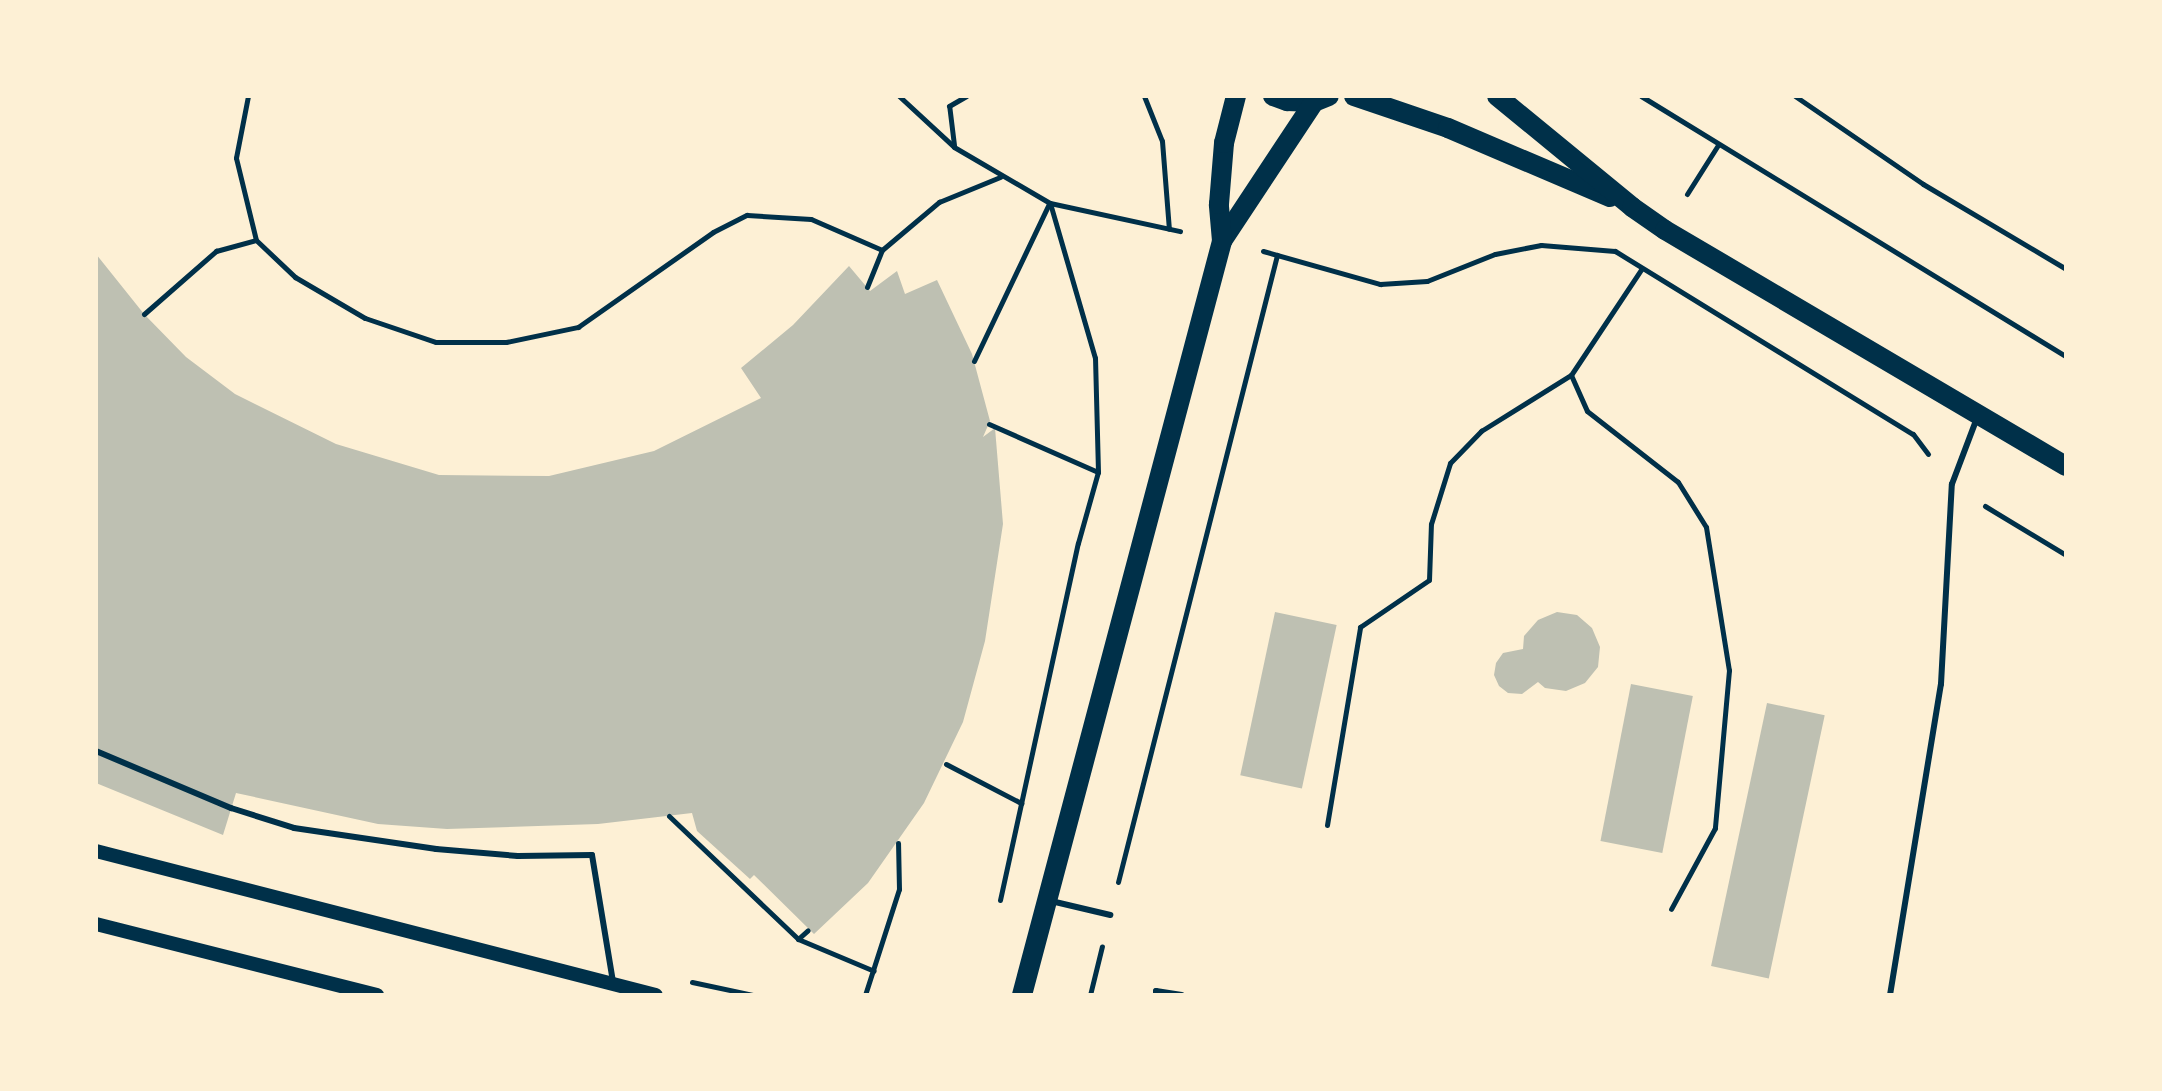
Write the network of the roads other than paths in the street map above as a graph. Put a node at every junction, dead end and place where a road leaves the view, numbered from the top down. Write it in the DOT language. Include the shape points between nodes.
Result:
graph roads {
  1 [pos="1236,96"];
  2 [pos="1273,96"];
  3 [pos="1354,96"];
  4 [pos="1497,96"];
  5 [pos="1321,99"];
  6 [pos="1632,207"];
  7 [pos="1222,241"];
  8 [pos="1978,415"];
  9 [pos="2066,466"];
  10 [pos="96,751"];
  11 [pos="96,851"];
  12 [pos="1047,900"];
  13 [pos="1110,915"];
  14 [pos="96,924"];
  15 [pos="614,986"];
  16 [pos="377,995"];
  17 [pos="656,995"];
  18 [pos="1022,995"];
  19 [pos="1156,995"];
  20 [pos="1182,995"];
  21 [pos="1890,995"];
  1 -- 7 [label="main road" via="1224,143"];
  2 -- 5 [label="main road" via="1287,101"];
  3 -- 6 [label="main road" via="1448,128"];
  4 -- 6 [label="main road"];
  5 -- 7 [label="main road"];
  6 -- 8 [label="main road"];
  7 -- 12 [label="main road"];
  8 -- 9 [label="main road"];
  8 -- 21 [label="lane" via="1952,484 1941,684"];
  10 -- 15 [label="lane" via="231,808 294,828 436,849 592,855"];
  11 -- 15 [label="street"];
  12 -- 13 [label="lane"];
  12 -- 18 [label="main road"];
  14 -- 16 [label="street"];
  15 -- 17 [label="street"];
  19 -- 20 [label="lane"];
}
